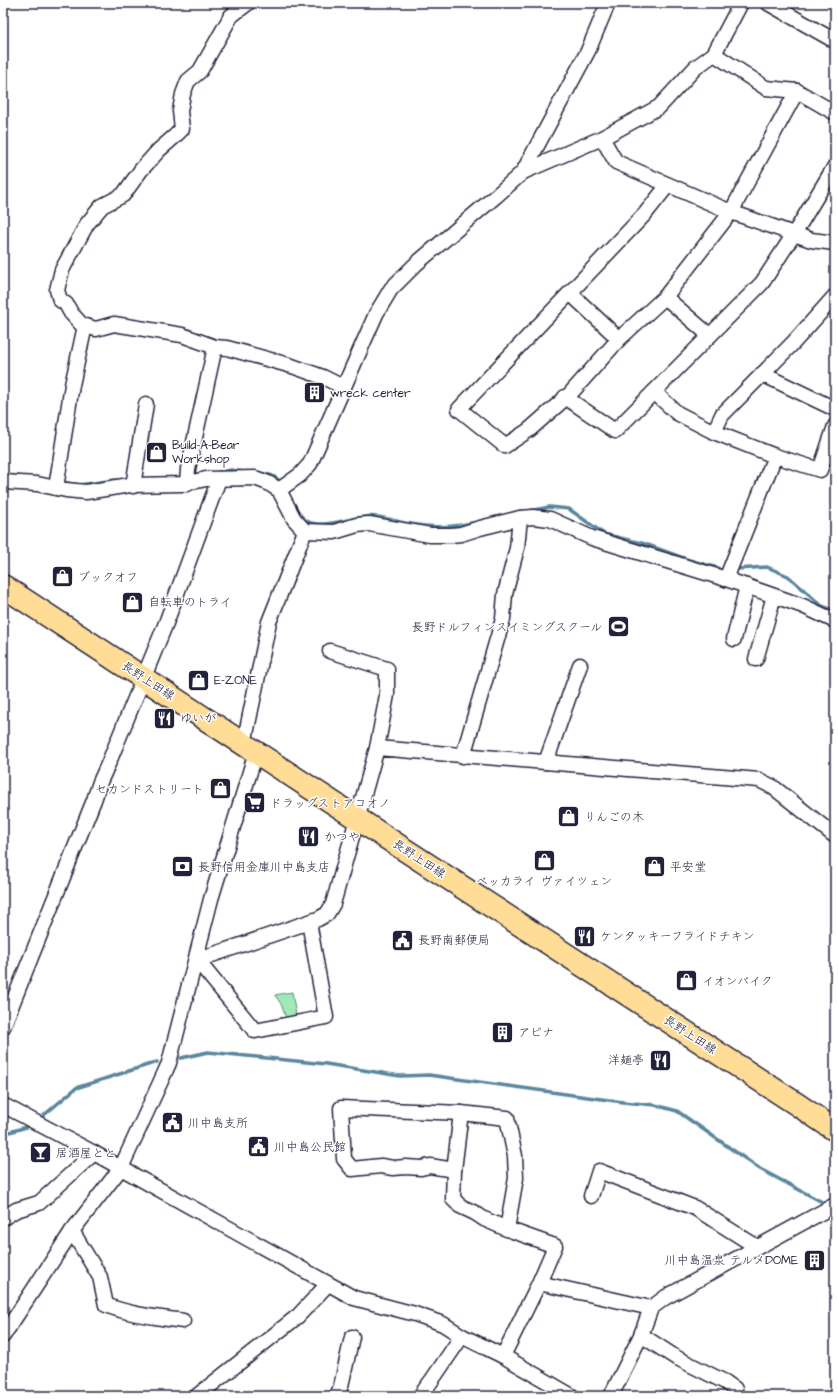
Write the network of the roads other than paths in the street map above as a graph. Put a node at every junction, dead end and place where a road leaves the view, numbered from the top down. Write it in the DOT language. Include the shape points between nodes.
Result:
graph roads {
  1 [pos="248,3"];
  2 [pos="608,3"];
  3 [pos="741,3"];
  4 [pos="768,3"];
  5 [pos="835,41"];
  6 [pos="714,54"];
  7 [pos="797,91"];
  8 [pos="835,113"];
  9 [pos="602,138"];
  10 [pos="835,166"];
  11 [pos="523,172"];
  12 [pos="668,185"];
  13 [pos="731,212"];
  14 [pos="794,234"];
  15 [pos="835,243"];
  16 [pos="570,294"];
  17 [pos="665,297"];
  18 [pos="834,299"];
  19 [pos="85,326"];
  20 [pos="709,335"];
  21 [pos="619,339"];
  22 [pos="215,347"];
  23 [pos="762,374"];
  24 [pos="343,387"];
  25 [pos="654,392"];
  26 [pos="565,397"];
  27 [pos="146,404"];
  28 [pos="835,409"];
  29 [pos="835,426"];
  30 [pos="714,432"];
  31 [pos="832,446"];
  32 [pos="775,456"];
  33 [pos="187,479"];
  34 [pos="219,479"];
  35 [pos="134,481"];
  36 [pos="3,482"];
  37 [pos="57,483"];
  38 [pos="283,487"];
  39 [pos="520,518"];
  40 [pos="305,530"];
  41 [pos="726,578"];
  42 [pos="3,586"];
  43 [pos="747,586"];
  44 [pos="774,596"];
  45 [pos="835,621"];
  46 [pos="734,639"];
  47 [pos="330,651"];
  48 [pos="756,659"];
  49 [pos="580,665"];
  50 [pos="143,678"];
  51 [pos="250,748"];
  52 [pos="377,748"];
  53 [pos="463,756"];
  54 [pos="546,762"];
  55 [pos="357,819"];
  56 [pos="835,836"];
  57 [pos="309,922"];
  58 [pos="197,960"];
  59 [pos="3,1027"];
  60 [pos="3,1106"];
  61 [pos="461,1113"];
  62 [pos="835,1130"];
  63 [pos="94,1153"];
  64 [pos="121,1168"];
  65 [pos="454,1170"];
  66 [pos="591,1196"];
  67 [pos="835,1205"];
  68 [pos="5,1213"];
  69 [pos="506,1229"];
  70 [pos="72,1231"];
  71 [pos="757,1247"];
  72 [pos="539,1283"];
  73 [pos="328,1284"];
  74 [pos="651,1308"];
  75 [pos="183,1321"];
  76 [pos="641,1335"];
  77 [pos="3,1336"];
  78 [pos="462,1336"];
  79 [pos="352,1337"];
  80 [pos="503,1356"];
  81 [pos="197,1396"];
  82 [pos="337,1396"];
  83 [pos="420,1396"];
  84 [pos="572,1396"];
  85 [pos="611,1396"];
  86 [pos="736,1396"];
  1 -- 19 [label="street" via="231,16 200,71 188,81 180,111 182,129 146,165 122,196 102,206 87,224 62,270 56,290 60,300"];
  2 -- 11 [label="street" via="588,51"];
  3 -- 6 [label="street"];
  4 -- 5 [label="street"];
  6 -- 7 [label="street" via="766,88"];
  6 -- 9 [label="street" via="695,68 659,107"];
  7 -- 8 [label="street"];
  7 -- 13 [label="street"];
  9 -- 11 [label="street"];
  9 -- 12 [label="street" via="616,162"];
  10 -- 14 [label="street"];
  11 -- 24 [label="street" via="416,264 391,289 376,314"];
  12 -- 13 [label="street"];
  12 -- 16 [label="street" via="645,214"];
  13 -- 14 [label="street"];
  13 -- 17 [label="street"];
  14 -- 15 [label="street" via="811,240"];
  14 -- 20 [label="street" via="762,283"];
  16 -- 21 [label="street"];
  16 -- 26 [label="street" via="459,409 505,446 529,430"];
  17 -- 20 [label="street"];
  17 -- 21 [label="street"];
  18 -- 23 [label="street"];
  19 -- 22 [label="street" via="96,329 114,324 139,327 182,335"];
  19 -- 37 [label="street" via="72,385"];
  20 -- 25 [label="street"];
  21 -- 26 [label="street"];
  22 -- 24 [label="street" via="292,366"];
  22 -- 33 [label="street"];
  23 -- 28 [label="street"];
  23 -- 30 [label="street" via="722,415"];
  24 -- 38 [label="street" via="310,464"];
  25 -- 26 [label="street" via="615,431"];
  25 -- 30 [label="street" via="676,413"];
  27 -- 35 [label="street"];
  29 -- 31 [label="street"];
  30 -- 32 [label="street"];
  31 -- 32 [label="street" via="820,470"];
  32 -- 41 [label="street"];
  33 -- 34 [label="street"];
  33 -- 35 [label="street"];
  34 -- 38 [label="street" via="254,478"];
  34 -- 50 [label="street"];
  35 -- 37 [label="street" via="86,492"];
  36 -- 37 [label="street"];
  38 -- 40 [label="street" via="294,519"];
  39 -- 40 [label="street" via="451,536 430,535 369,524 334,532"];
  39 -- 41 [label="street" via="550,519 592,538"];
  39 -- 53 [label="street" via="517,548 505,594 503,619"];
  40 -- 51 [label="street" via="269,622"];
  41 -- 43 [label="street"];
  42 -- 50 [label="main road, 長野上田線"];
  43 -- 44 [label="street"];
  43 -- 46 [label="street"];
  44 -- 45 [label="street"];
  44 -- 48 [label="street"];
  47 -- 52 [label="street" via="387,669 387,695"];
  49 -- 54 [label="street"];
  50 -- 51 [label="main road, 長野上田線"];
  50 -- 59 [label="street"];
  51 -- 55 [label="main road, 長野上田線"];
  51 -- 58 [label="street"];
  52 -- 53 [label="street"];
  52 -- 55 [label="street"];
  53 -- 54 [label="street"];
  54 -- 56 [label="street" via="759,780 773,786"];
  55 -- 57 [label="street" via="333,904 326,914"];
  55 -- 62 [label="main road, 長野上田線"];
  57 -- 58 [label="street"];
  57 -- 58 [label="street" via="326,1017 255,1031"];
  58 -- 64 [label="street" via="169,1063"];
  60 -- 63 [label="street"];
  61 -- 65 [label="street"];
  61 -- 65 [label="street" via="341,1108 344,1159 352,1168 430,1166"];
  61 -- 69 [label="street" via="507,1118 515,1156 516,1178"];
  63 -- 64 [label="street"];
  63 -- 68 [label="street" via="38,1203"];
  64 -- 70 [label="street"];
  64 -- 73 [label="street"];
  65 -- 69 [label="street" via="453,1199 460,1206"];
  66 -- 71 [label="street" via="599,1171 695,1208"];
  67 -- 71 [label="street"];
  69 -- 72 [label="street" via="555,1246"];
  70 -- 75 [label="street" via="100,1277 106,1305"];
  70 -- 77 [label="street"];
  71 -- 74 [label="street"];
  72 -- 74 [label="street"];
  72 -- 80 [label="street"];
  73 -- 78 [label="street" via="354,1298 443,1324"];
  73 -- 81 [label="street" via="298,1316"];
  74 -- 76 [label="street"];
  76 -- 85 [label="street"];
  76 -- 86 [label="street" via="675,1357 725,1382 735,1389"];
  78 -- 80 [label="street"];
  78 -- 83 [label="street"];
  79 -- 82 [label="street"];
  80 -- 84 [label="street"];
}
